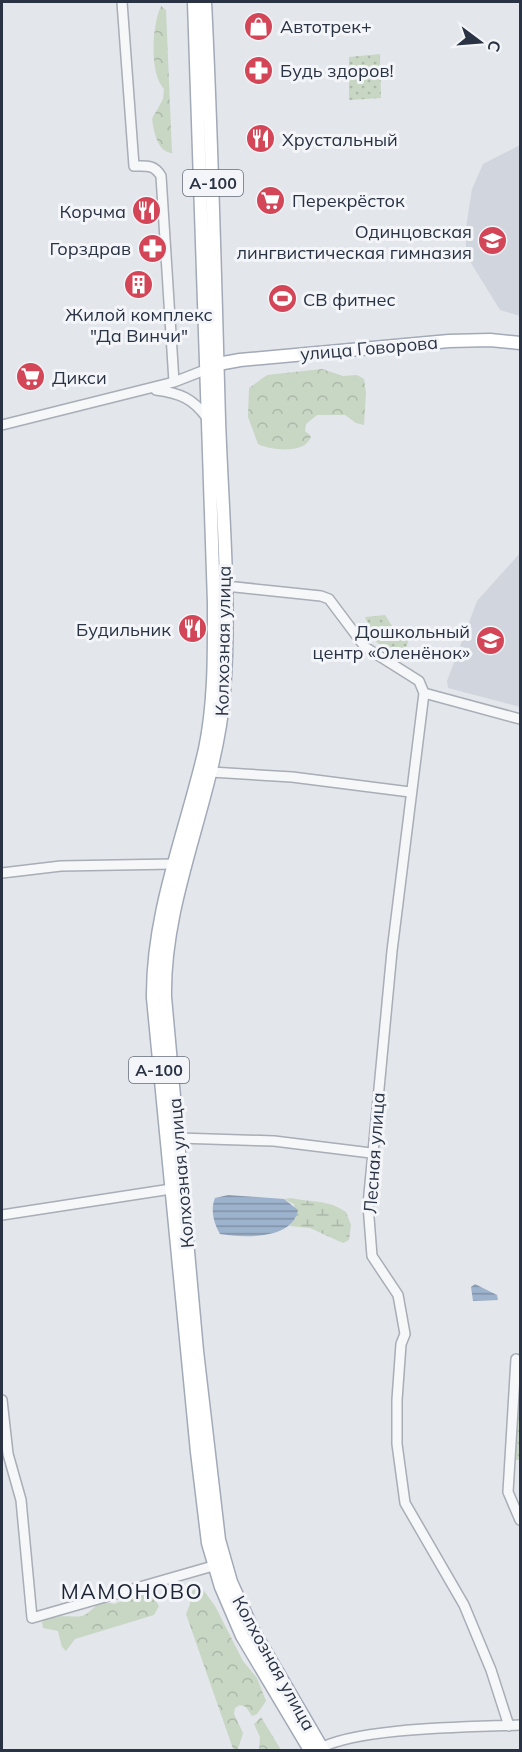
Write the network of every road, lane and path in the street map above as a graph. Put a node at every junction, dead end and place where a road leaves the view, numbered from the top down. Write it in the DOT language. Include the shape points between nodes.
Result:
graph roads {
  1 [pos="122,2"];
  2 [pos="194,2"];
  3 [pos="205,2"];
  4 [pos="520,343"];
  5 [pos="218,364"];
  6 [pos="205,369"];
  7 [pos="174,382"];
  8 [pos="150,389"];
  9 [pos="207,418"];
  10 [pos="2,425"];
  11 [pos="226,586"];
  12 [pos="424,693"];
  13 [pos="520,719"];
  14 [pos="211,772"];
  15 [pos="410,792"];
  16 [pos="174,864"];
  17 [pos="2,873"];
  18 [pos="177,1138"];
  19 [pos="372,1153"];
  20 [pos="171,1189"];
  21 [pos="2,1215"];
  22 [pos="516,1359"];
  23 [pos="2,1400"];
  24 [pos="520,1520"];
  25 [pos="213,1566"];
  26 [pos="520,1725"];
  27 [pos="509,1726"];
  28 [pos="318,1750"];
  1 -- 7 [label="street" via="134,166 157,168 161,176"];
  2 -- 6 [label="main road, А-100"];
  3 -- 5 [label="main road, А-100"];
  4 -- 5 [label="main road, улица Говорова" via="449,341"];
  5 -- 6 [label="street"];
  5 -- 11 [label="main road, Колхозная улица / А-100"];
  6 -- 7 [label="street"];
  6 -- 9 [label="main road, Колхозная улица / А-100"];
  7 -- 8 [label="street"];
  8 -- 9 [label="street" via="187,396"];
  8 -- 10 [label="street"];
  9 -- 16 [label="main road, Колхозная улица / А-100" via="213,689 205,748"];
  11 -- 12 [label="street" via="328,599 365,647 419,681"];
  11 -- 14 [label="main road, Колхозная улица / А-100" via="224,690"];
  12 -- 13 [label="street"];
  12 -- 15 [label="street, Лесная улица"];
  14 -- 15 [label="street" via="292,777"];
  14 -- 18 [label="main road, Колхозная улица / А-100" via="166,947 165,997"];
  15 -- 19 [label="street, Лесная улица"];
  16 -- 17 [label="street" via="61,866"];
  16 -- 20 [label="main road, Колхозная улица / А-100" via="153,962 155,1030"];
  18 -- 19 [label="street" via="274,1140"];
  18 -- 28 [label="main road, Колхозная улица / А-100" via="219,1540 231,1582 253,1630"];
  19 -- 27 [label="street, Лесная улица" via="368,1205 372,1256 398,1295 405,1334 396,1400 405,1503 464,1605 492,1670"];
  20 -- 21 [label="street"];
  20 -- 25 [label="main road, Колхозная улица / А-100" via="196,1452"];
  22 -- 24 [label="street" via="508,1492"];
  23 -- 25 [label="street" via="8,1454 21,1500 32,1618"];
  25 -- 28 [label="main road, Колхозная улица / А-100" via="242,1636"];
  26 -- 27 [label="street"];
  27 -- 28 [label="street" via="342,1738"];
}
